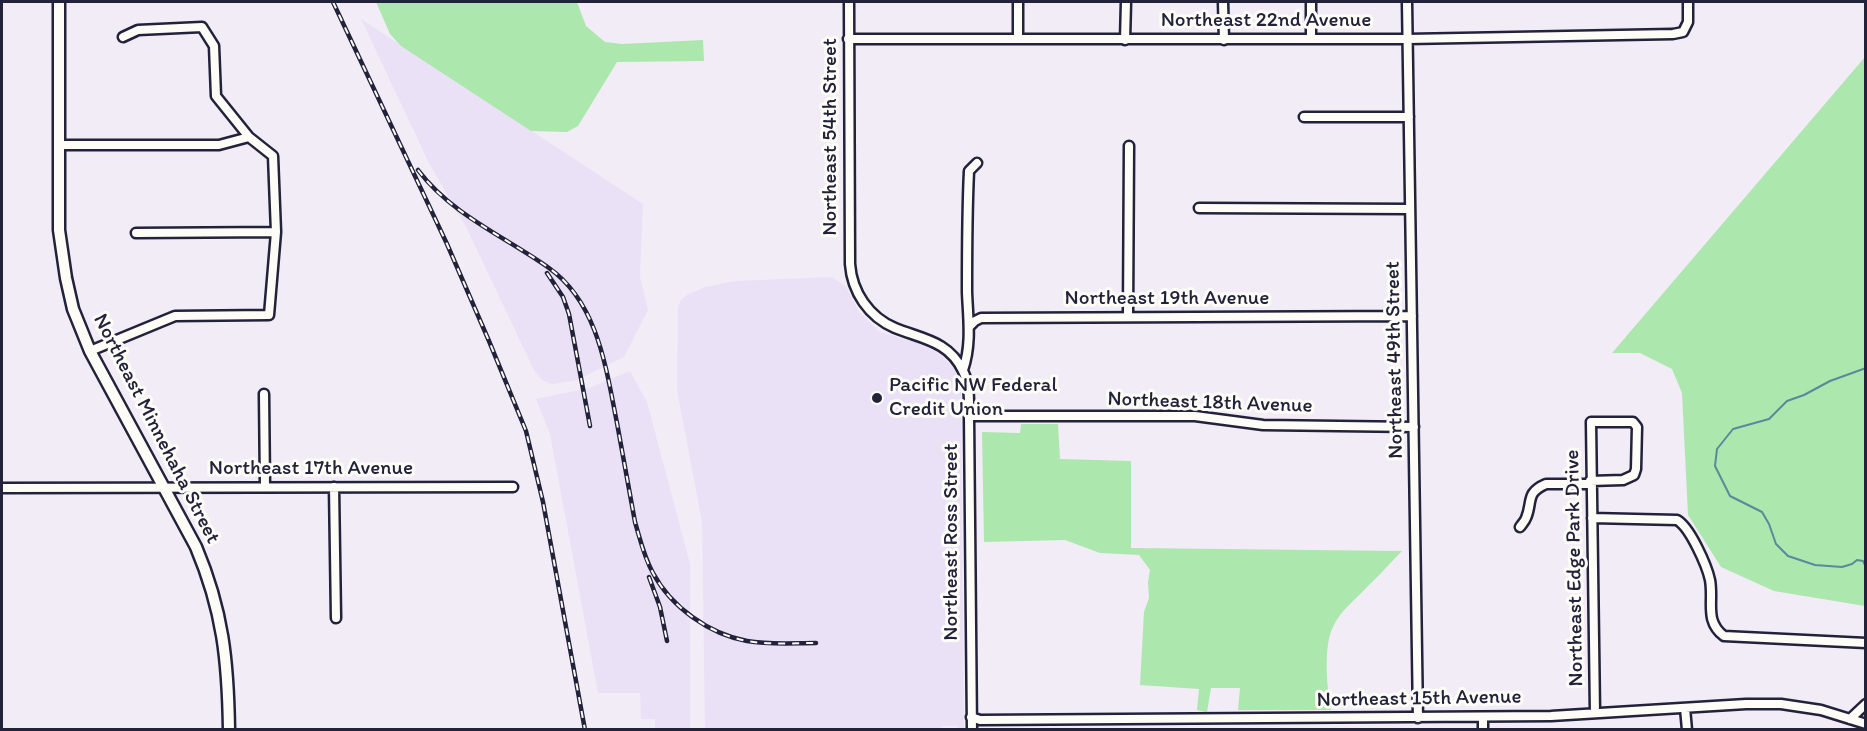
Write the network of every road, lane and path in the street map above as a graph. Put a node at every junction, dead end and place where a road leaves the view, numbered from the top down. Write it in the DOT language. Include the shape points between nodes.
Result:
graph roads {
  1 [pos="59,2"];
  2 [pos="849,2"];
  3 [pos="1018,2"];
  4 [pos="1125,2"];
  5 [pos="1223,2"];
  6 [pos="1311,2"];
  7 [pos="1407,2"];
  8 [pos="1688,2"];
  9 [pos="123,37"];
  10 [pos="848,39"];
  11 [pos="1018,39"];
  12 [pos="1311,39"];
  13 [pos="1408,39"];
  14 [pos="1125,40"];
  15 [pos="1224,40"];
  16 [pos="1304,117"];
  17 [pos="1409,117"];
  18 [pos="249,137"];
  19 [pos="59,145"];
  20 [pos="1129,146"];
  21 [pos="977,163"];
  22 [pos="1199,208"];
  23 [pos="1410,209"];
  24 [pos="276,232"];
  25 [pos="136,233"];
  26 [pos="850,271"];
  27 [pos="1412,316"];
  28 [pos="1128,317"];
  29 [pos="969,327"];
  30 [pos="90,351"];
  31 [pos="963,370"];
  32 [pos="264,394"];
  33 [pos="969,416"];
  34 [pos="1414,427"];
  35 [pos="1590,482"];
  36 [pos="265,486"];
  37 [pos="334,487"];
  38 [pos="513,487"];
  39 [pos="2,488"];
  40 [pos="163,488"];
  41 [pos="1592,518"];
  42 [pos="1520,527"];
  43 [pos="336,618"];
  44 [pos="1866,643"];
  45 [pos="1866,704"];
  46 [pos="1685,708"];
  47 [pos="1595,713"];
  48 [pos="971,717"];
  49 [pos="1483,717"];
  50 [pos="1414,718"];
  51 [pos="1850,718"];
  52 [pos="1866,724"];
  53 [pos="229,729"];
  54 [pos="972,729"];
  55 [pos="1409,729"];
  56 [pos="1483,729"];
  57 [pos="1687,729"];
  1 -- 19 [label="main road, Northeast Minnehaha Street"];
  2 -- 10 [label="street, Northeast 54th Street"];
  3 -- 11 [label="street"];
  4 -- 14 [label="street"];
  5 -- 15 [label="street"];
  6 -- 12 [label="street"];
  7 -- 13 [label="street, Northeast 49th Street"];
  8 -- 13 [label="street, Northeast 22nd Avenue" via="1688,22 1683,32 1672,34"];
  9 -- 18 [label="street" via="138,30 202,27 214,46 216,96"];
  10 -- 11 [label="street, Northeast 22nd Avenue"];
  10 -- 26 [label="street, Northeast 54th Street"];
  11 -- 14 [label="street, Northeast 22nd Avenue"];
  12 -- 13 [label="street, Northeast 22nd Avenue"];
  12 -- 15 [label="street, Northeast 22nd Avenue"];
  13 -- 17 [label="street, Northeast 49th Street"];
  14 -- 15 [label="street, Northeast 22nd Avenue"];
  16 -- 17 [label="street"];
  17 -- 23 [label="street, Northeast 49th Street"];
  18 -- 19 [label="street" via="219,145"];
  18 -- 24 [label="street" via="273,156"];
  19 -- 30 [label="main road, Northeast Minnehaha Street" via="61,247 74,309"];
  20 -- 28 [label="street"];
  21 -- 29 [label="street" via="969,171"];
  22 -- 23 [label="street"];
  23 -- 27 [label="street, Northeast 49th Street"];
  24 -- 25 [label="street"];
  24 -- 30 [label="street" via="270,315 175,316"];
  26 -- 31 [label="street, Northeast Ross Street" via="865,306 896,328 943,346"];
  27 -- 28 [label="street, Northeast 19th Avenue"];
  27 -- 34 [label="street, Northeast 49th Street"];
  28 -- 29 [label="street, Northeast 19th Avenue" via="981,318"];
  29 -- 31 [label="street" via="968,357"];
  30 -- 40 [label="main road, Northeast Minnehaha Street"];
  31 -- 33 [label="street, Northeast Ross Street"];
  32 -- 36 [label="street"];
  33 -- 34 [label="street, Northeast 18th Avenue" via="1195,416 1263,425"];
  33 -- 48 [label="street, Northeast Ross Street"];
  34 -- 50 [label="street, Northeast 49th Street"];
  35 -- 35 [label="street, Northeast Edge Park Drive" via="1623,480 1634,475 1637,426 1633,422 1590,422"];
  35 -- 41 [label="street, Northeast Edge Park Drive"];
  35 -- 42 [label="street" via="1541,486 1531,495 1527,517"];
  36 -- 37 [label="street, Northeast 17th Avenue"];
  36 -- 40 [label="street, Northeast 17th Avenue"];
  37 -- 38 [label="street, Northeast 17th Avenue"];
  37 -- 43 [label="street"];
  39 -- 40 [label="street, Northeast 17th Avenue"];
  40 -- 53 [label="main road, Northeast Minnehaha Street" via="199,555 220,616"];
  41 -- 44 [label="street" via="1677,520 1684,524 1710,580 1712,623 1724,636"];
  41 -- 47 [label="street, Northeast Edge Park Drive"];
  45 -- 51 [label="street"];
  46 -- 47 [label="street, Northeast 15th Avenue"];
  46 -- 51 [label="street, Northeast 15th Avenue" via="1781,704"];
  46 -- 57 [label="street"];
  47 -- 49 [label="street, Northeast 15th Avenue"];
  48 -- 50 [label="street, Northeast 15th Avenue"];
  48 -- 54 [label="street, Northeast Ross Street"];
  49 -- 50 [label="street, Northeast 15th Avenue"];
  49 -- 56 [label="street"];
  50 -- 55 [label="street, Northeast 49th Street"];
  51 -- 52 [label="street, Northeast 15th Avenue"];
}
